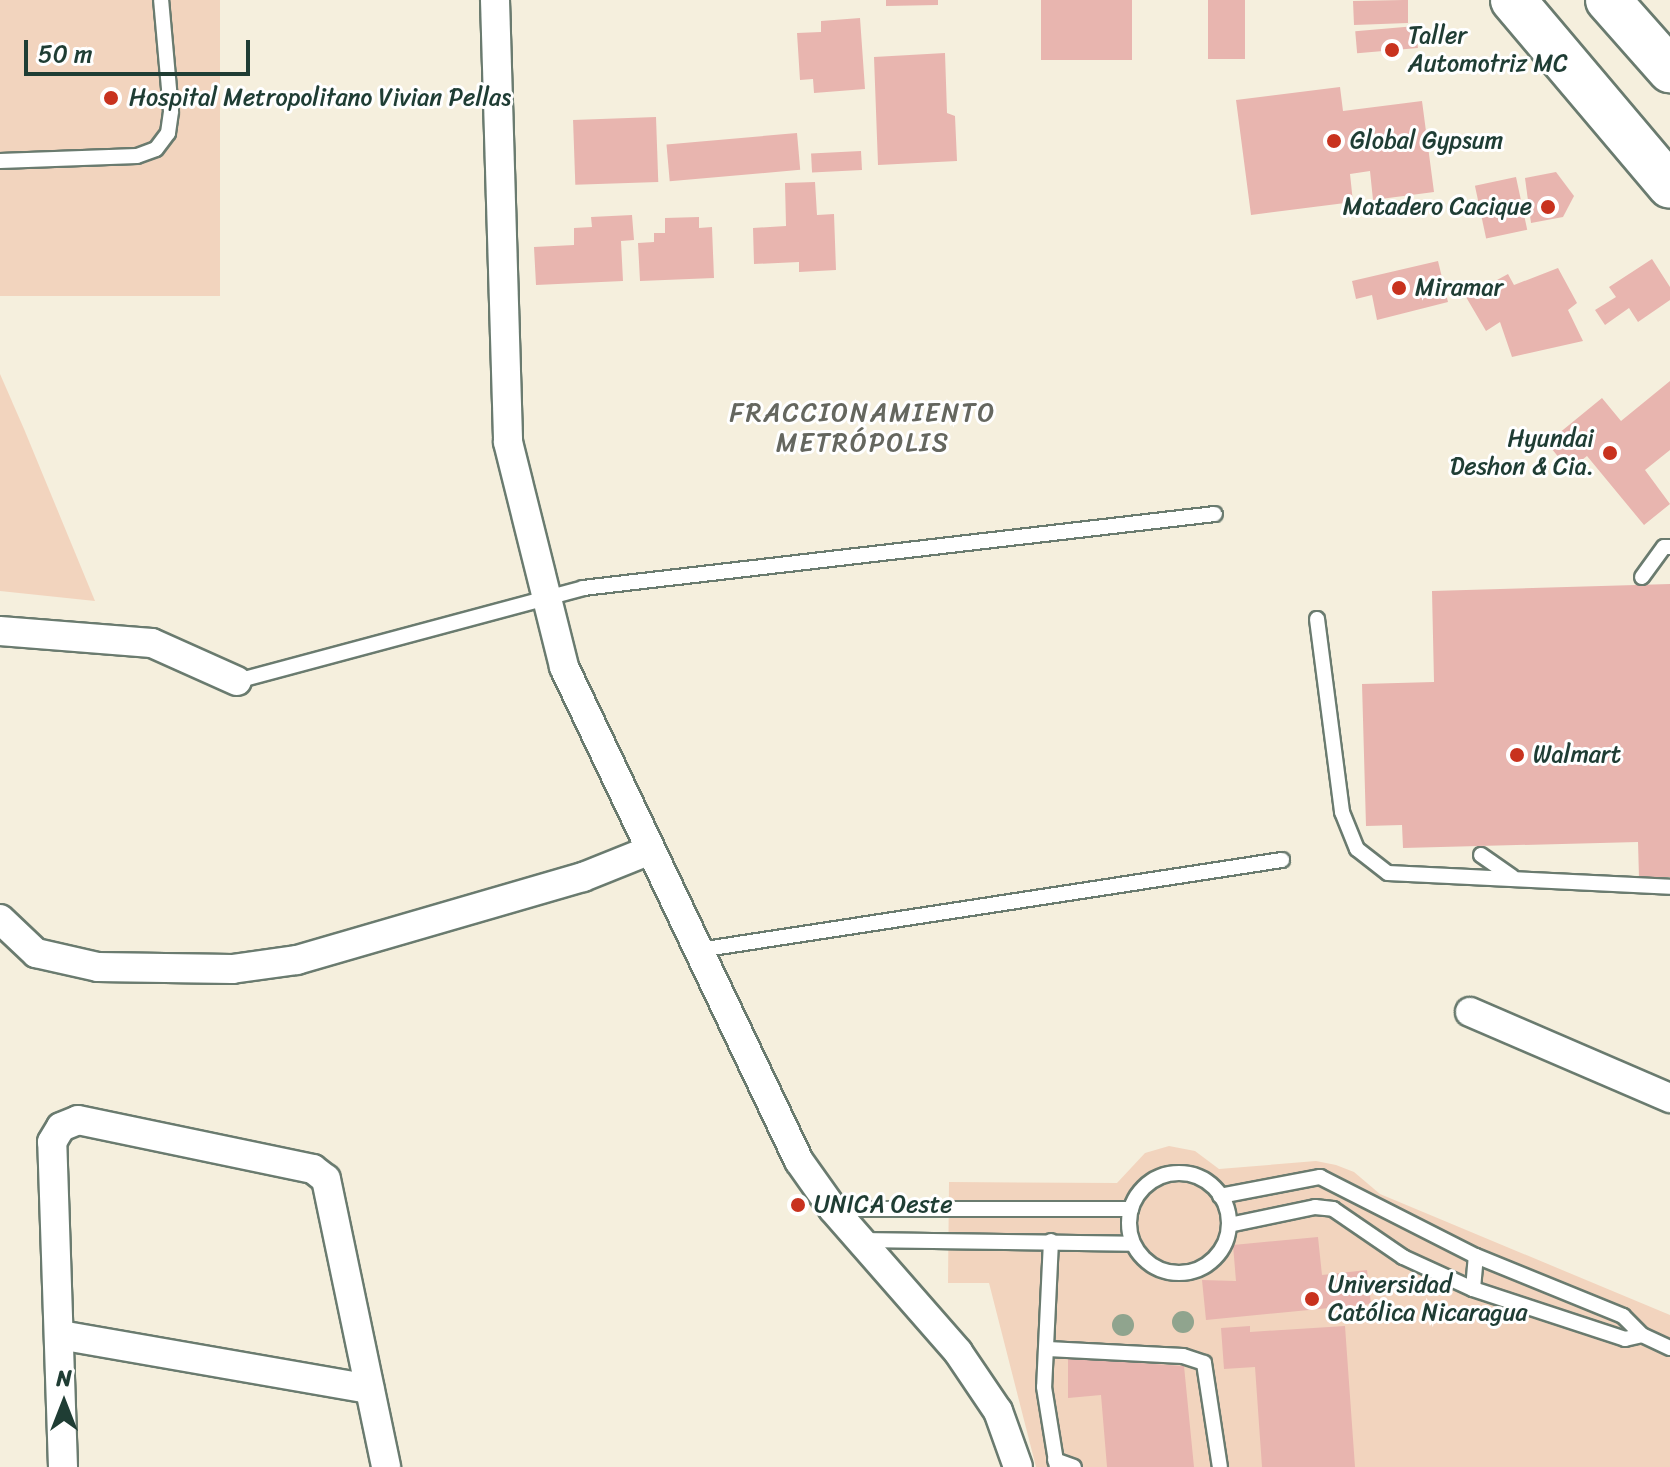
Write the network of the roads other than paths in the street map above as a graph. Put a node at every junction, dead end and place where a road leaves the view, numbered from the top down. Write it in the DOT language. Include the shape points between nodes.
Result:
graph roads {
  1 [pos="161,0"];
  2 [pos="495,0"];
  3 [pos="1513,0"];
  4 [pos="1608,0"];
  5 [pos="1670,70"];
  6 [pos="0,161"];
  7 [pos="1670,186"];
  8 [pos="1215,514"];
  9 [pos="1670,547"];
  10 [pos="1642,577"];
  11 [pos="544,596"];
  12 [pos="1317,619"];
  13 [pos="0,631"];
  14 [pos="237,681"];
  15 [pos="648,851"];
  16 [pos="1481,855"];
  17 [pos="1282,860"];
  18 [pos="1513,878"];
  19 [pos="1670,887"];
  20 [pos="0,919"];
  21 [pos="699,950"];
  22 [pos="1470,1012"];
  23 [pos="1670,1098"];
  24 [pos="1341,1186"];
  25 [pos="1220,1196"];
  26 [pos="833,1209"];
  27 [pos="1131,1209"];
  28 [pos="1333,1209"];
  29 [pos="1229,1225"];
  30 [pos="859,1240"];
  31 [pos="1051,1241"];
  32 [pos="1133,1244"];
  33 [pos="1476,1256"];
  34 [pos="1551,1287"];
  35 [pos="1473,1289"];
  36 [pos="1547,1313"];
  37 [pos="60,1335"];
  38 [pos="1642,1335"];
  39 [pos="1670,1348"];
  40 [pos="1048,1349"];
  41 [pos="369,1389"];
  42 [pos="1013,1462"];
  43 [pos="1056,1463"];
  44 [pos="63,1467"];
  45 [pos="386,1467"];
  46 [pos="1074,1467"];
  47 [pos="1220,1467"];
  1 -- 6 [label="lane" via="171,111 168,133 156,149 137,156"];
  2 -- 11 [label="street" via="504,404 520,505"];
  3 -- 7 [label="highway"];
  4 -- 5 [label="highway"];
  8 -- 11 [label="lane" via="1016,534"];
  9 -- 10 [label="lane" via="1664,547"];
  11 -- 14 [label="lane"];
  11 -- 15 [label="street" via="564,667"];
  12 -- 18 [label="lane" via="1342,812 1357,849 1388,873"];
  13 -- 14 [label="street" via="152,643"];
  15 -- 20 [label="street" via="583,877 297,960 232,969 98,967 36,953"];
  15 -- 21 [label="street"];
  16 -- 18 [label="lane"];
  17 -- 21 [label="lane"];
  18 -- 19 [label="lane"];
  21 -- 26 [label="street" via="799,1161"];
  22 -- 23 [label="street"];
  24 -- 25 [label="lane" via="1320,1177"];
  24 -- 28 [label="lane"];
  24 -- 33 [label="lane"];
  25 -- 27 [label="lane" via="1193,1175 1174,1174 1138,1192"];
  25 -- 29 [label="lane"];
  26 -- 27 [label="lane"];
  26 -- 30 [label="street"];
  27 -- 32 [label="lane"];
  28 -- 29 [label="lane" via="1315,1207"];
  28 -- 35 [label="lane" via="1403,1257"];
  29 -- 32 [label="lane" via="1224,1244 1196,1270 1176,1274 1157,1268"];
  30 -- 31 [label="lane"];
  30 -- 42 [label="street" via="958,1352 998,1411"];
  31 -- 32 [label="lane"];
  31 -- 40 [label="lane"];
  33 -- 34 [label="lane"];
  33 -- 35 [label="lane"];
  34 -- 36 [label="lane"];
  34 -- 38 [label="lane" via="1623,1316"];
  35 -- 36 [label="lane"];
  36 -- 38 [label="lane" via="1625,1339"];
  37 -- 41 [label="street"];
  37 -- 41 [label="street" via="52,1142 69,1122 86,1120 321,1173 329,1186"];
  37 -- 44 [label="street"];
  38 -- 39 [label="lane"];
  40 -- 43 [label="lane" via="1044,1387"];
  40 -- 47 [label="lane" via="1183,1356 1204,1363"];
  41 -- 45 [label="street"];
  43 -- 46 [label="lane"];
}
